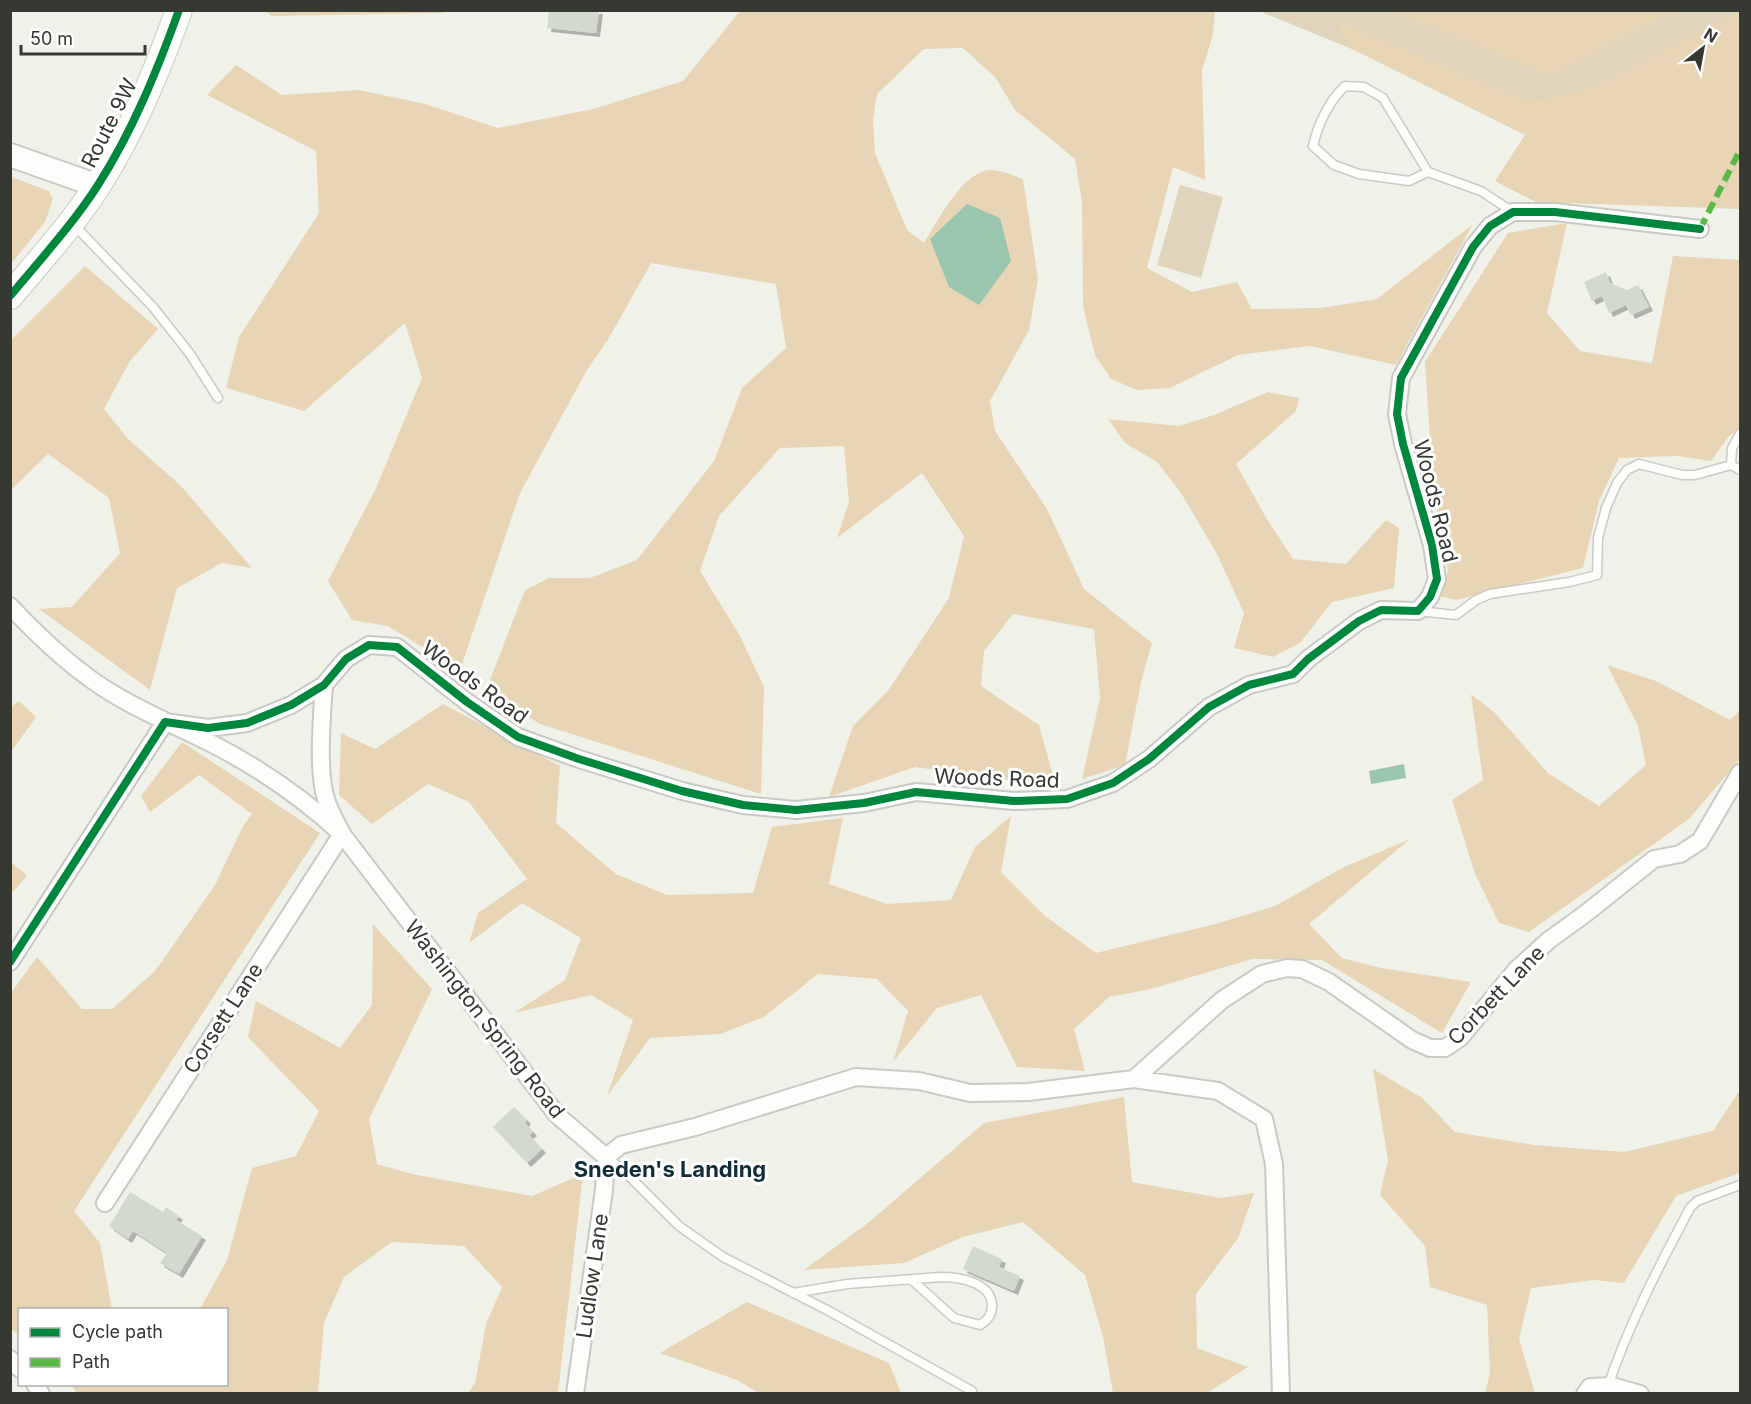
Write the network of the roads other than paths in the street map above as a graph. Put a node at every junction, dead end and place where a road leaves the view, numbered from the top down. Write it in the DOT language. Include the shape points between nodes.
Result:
graph roads {
  1 [pos="179,10"];
  2 [pos="10,155"];
  3 [pos="1428,172"];
  4 [pos="98,186"];
  5 [pos="1513,212"];
  6 [pos="72,222"];
  7 [pos="1700,229"];
  8 [pos="10,296"];
  9 [pos="218,398"];
  10 [pos="1740,434"];
  11 [pos="1731,465"];
  12 [pos="1740,470"];
  13 [pos="10,606"];
  14 [pos="1418,611"];
  15 [pos="324,685"];
  16 [pos="165,722"];
  17 [pos="1740,773"];
  18 [pos="342,834"];
  19 [pos="10,962"];
  20 [pos="1134,1079"];
  21 [pos="606,1157"];
  22 [pos="1740,1185"];
  23 [pos="105,1203"];
  24 [pos="912,1280"];
  25 [pos="792,1293"];
  26 [pos="1608,1386"];
  27 [pos="972,1390"];
  28 [pos="575,1394"];
  29 [pos="1281,1394"];
  30 [pos="1585,1394"];
  31 [pos="1640,1394"];
  1 -- 4 [label="main road, Route 9W" via="140,109"];
  2 -- 4 [label="street"];
  3 -- 3 [label="lane" via="1383,98 1364,87 1345,86 1335,95 1313,146 1334,165 1359,174 1409,181"];
  3 -- 5 [label="lane" via="1481,191"];
  4 -- 6 [label="main road, Route 9W"];
  5 -- 7 [label="street" via="1555,212"];
  5 -- 14 [label="street, Woods Road" via="1490,226 1473,247 1401,378 1397,414 1432,545 1437,579 1430,597"];
  6 -- 8 [label="main road"];
  6 -- 9 [label="lane" via="153,307"];
  10 -- 11 [label="lane" via="1732,448"];
  11 -- 12 [label="lane"];
  11 -- 14 [label="lane" via="1682,475 1639,464 1627,470 1606,508 1598,538 1597,575 1490,594 1456,615"];
  13 -- 16 [label="street, Washington Spring Road" via="68,661 113,694"];
  14 -- 15 [label="street, Woods Road" via="1381,610 1359,621 1293,674 1249,685 1209,707 1149,759 1113,783 1067,799 1014,801 916,792 864,803 796,810 743,805 670,788 518,737 397,648 369,645 346,659"];
  15 -- 16 [label="street, Woods Road" via="291,705 247,723 208,728"];
  15 -- 18 [label="street" via="321,721 325,798"];
  16 -- 18 [label="street, Washington Spring Road" via="221,748 270,778"];
  16 -- 19 [label="street"];
  17 -- 20 [label="street, Corbett Lane" via="1700,841 1680,854 1654,859 1549,940 1516,970 1460,1038 1445,1048 1430,1048 1412,1040 1329,982 1302,969 1287,968 1262,974 1222,999"];
  18 -- 21 [label="street, Washington Spring Road" via="557,1115"];
  18 -- 23 [label="street, Corsett Lane"];
  20 -- 21 [label="street" via="1028,1092 970,1093 919,1081 856,1077 695,1127 621,1145"];
  20 -- 29 [label="street" via="1218,1091 1264,1119 1274,1164"];
  21 -- 25 [label="lane" via="696,1240"];
  21 -- 28 [label="street, Ludlow Lane"];
  22 -- 26 [label="lane" via="1697,1201 1690,1208 1650,1282"];
  24 -- 24 [label="lane" via="948,1277 973,1282 987,1293 992,1302 991,1313 980,1325 954,1318"];
  24 -- 25 [label="lane" via="847,1284"];
  25 -- 27 [label="lane"];
  26 -- 30 [label="street" via="1590,1388"];
  26 -- 31 [label="street"];
}
